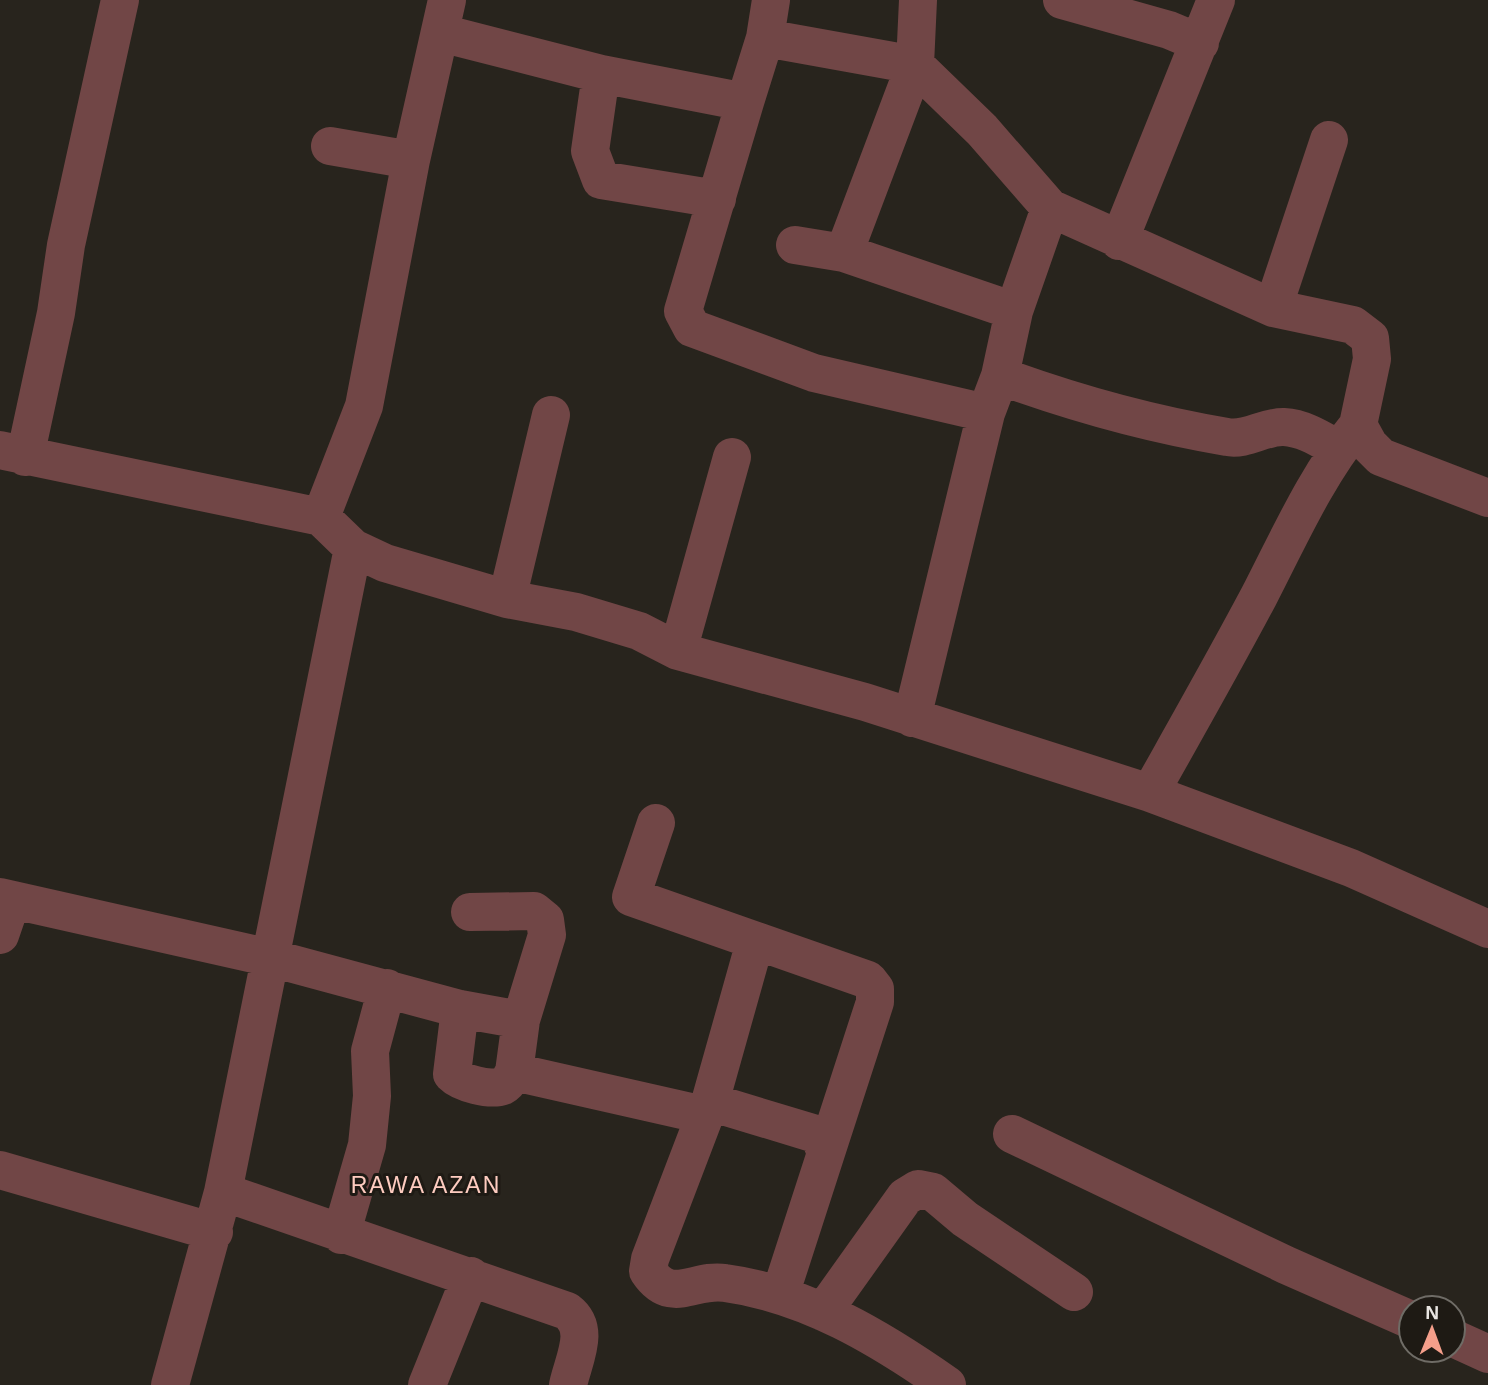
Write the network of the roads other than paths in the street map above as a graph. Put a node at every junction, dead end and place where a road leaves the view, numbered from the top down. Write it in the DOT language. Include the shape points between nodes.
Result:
graph roads {
  1 [pos="120,0"];
  2 [pos="771,0"];
  3 [pos="918,0"];
  4 [pos="1062,0"];
  5 [pos="1216,0"];
  6 [pos="444,16"];
  7 [pos="765,38"];
  8 [pos="1200,43"];
  9 [pos="915,65"];
  10 [pos="601,75"];
  11 [pos="745,102"];
  12 [pos="1329,140"];
  13 [pos="330,146"];
  14 [pos="411,160"];
  15 [pos="717,199"];
  16 [pos="1050,208"];
  17 [pos="1119,241"];
  18 [pos="794,245"];
  19 [pos="844,253"];
  20 [pos="1273,308"];
  21 [pos="1014,311"];
  22 [pos="1000,376"];
  23 [pos="986,413"];
  24 [pos="551,415"];
  25 [pos="1348,437"];
  26 [pos="8,455"];
  27 [pos="732,457"];
  28 [pos="1488,498"];
  29 [pos="321,517"];
  30 [pos="353,548"];
  31 [pos="507,599"];
  32 [pos="678,652"];
  33 [pos="912,718"];
  34 [pos="1150,793"];
  35 [pos="656,822"];
  36 [pos="6,898"];
  37 [pos="470,912"];
  38 [pos="1488,929"];
  39 [pos="0,935"];
  40 [pos="755,942"];
  41 [pos="271,958"];
  42 [pos="387,988"];
  43 [pos="460,1009"];
  44 [pos="522,1020"];
  45 [pos="514,1072"];
  46 [pos="707,1109"];
  47 [pos="1012,1134"];
  48 [pos="826,1153"];
  49 [pos="0,1170"];
  50 [pos="223,1192"];
  51 [pos="214,1232"];
  52 [pos="341,1235"];
  53 [pos="471,1276"];
  54 [pos="1074,1292"];
  55 [pos="780,1295"];
  56 [pos="823,1312"];
  57 [pos="1397,1314"];
  58 [pos="1467,1344"];
  59 [pos="1488,1353"];
  60 [pos="1488,1369"];
  61 [pos="170,1385"];
  62 [pos="427,1385"];
  63 [pos="568,1385"];
  64 [pos="947,1385"];
  65 [pos="1481,1385"];
  1 -- 26 [label="street" via="66,245 56,313"];
  2 -- 7 [label="street"];
  3 -- 9 [label="street"];
  4 -- 8 [label="street"];
  5 -- 8 [label="street"];
  6 -- 10 [label="street"];
  6 -- 14 [label="street"];
  7 -- 9 [label="street"];
  7 -- 11 [label="street"];
  8 -- 17 [label="street"];
  9 -- 16 [label="street" via="982,130"];
  9 -- 19 [label="street"];
  10 -- 11 [label="street"];
  10 -- 15 [label="street" via="590,152 601,180"];
  11 -- 15 [label="street"];
  12 -- 20 [label="street"];
  13 -- 14 [label="street"];
  14 -- 29 [label="street" via="363,405"];
  15 -- 23 [label="street" via="683,311 692,328 814,373"];
  16 -- 17 [label="street"];
  16 -- 21 [label="street"];
  17 -- 20 [label="street"];
  18 -- 19 [label="street"];
  19 -- 21 [label="street"];
  20 -- 25 [label="street" via="1353,325 1370,338 1372,359"];
  21 -- 22 [label="street"];
  22 -- 23 [label="street"];
  22 -- 25 [label="street" via="1141,421 1231,438 1283,427"];
  23 -- 33 [label="street"];
  24 -- 31 [label="street"];
  25 -- 28 [label="street" via="1369,445 1381,457"];
  25 -- 34 [label="street"];
  26 -- 29 [label="street"];
  27 -- 32 [label="street"];
  29 -- 30 [label="street"];
  30 -- 31 [label="street" via="385,563"];
  30 -- 41 [label="street"];
  31 -- 32 [label="street" via="576,612 639,631"];
  32 -- 33 [label="street"];
  33 -- 34 [label="street"];
  34 -- 38 [label="street" via="1351,868"];
  35 -- 40 [label="street" via="631,897"];
  36 -- 39 [label="street"];
  36 -- 41 [label="street"];
  37 -- 44 [label="street" via="534,911 545,920 547,936"];
  40 -- 46 [label="street"];
  40 -- 48 [label="street" via="868,980 876,989"];
  41 -- 42 [label="street"];
  41 -- 50 [label="street"];
  42 -- 43 [label="street"];
  42 -- 52 [label="street" via="370,1051 367,1145"];
  43 -- 44 [label="street"];
  43 -- 45 [label="street" via="452,1074 459,1081 500,1087"];
  44 -- 45 [label="street"];
  45 -- 46 [label="street"];
  46 -- 48 [label="street" via="819,1135"];
  46 -- 55 [label="street" via="648,1272 655,1282 678,1291 709,1281"];
  47 -- 57 [label="street"];
  48 -- 55 [label="street"];
  49 -- 51 [label="street"];
  50 -- 51 [label="street"];
  50 -- 52 [label="street"];
  51 -- 61 [label="street"];
  52 -- 53 [label="street"];
  53 -- 62 [label="street"];
  53 -- 63 [label="street" via="578,1319 582,1329"];
  54 -- 56 [label="street" via="965,1219 933,1192 918,1189 905,1197"];
  55 -- 56 [label="street"];
  56 -- 64 [label="street" via="880,1339"];
  58 -- 59 [label="street"];
  60 -- 65 [label="street"];
}
